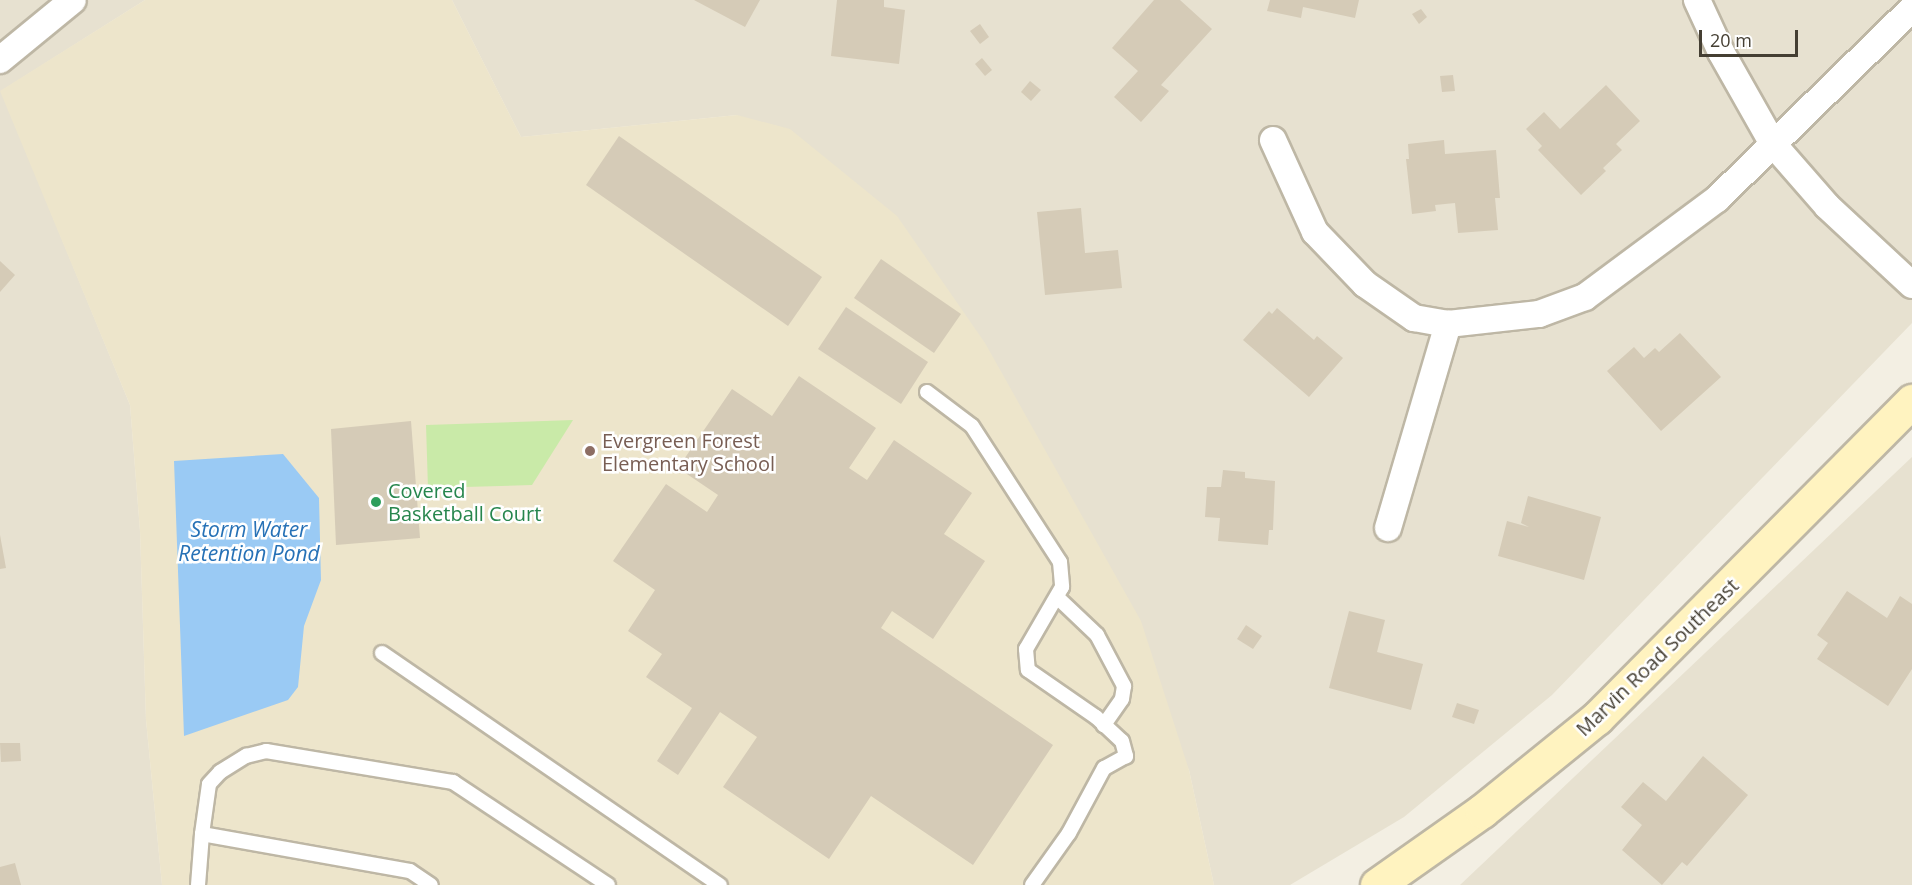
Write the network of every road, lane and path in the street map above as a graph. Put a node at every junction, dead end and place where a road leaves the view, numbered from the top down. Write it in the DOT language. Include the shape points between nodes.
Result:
graph roads {
  1 [pos="73,0"];
  2 [pos="1697,0"];
  3 [pos="1912,9"];
  4 [pos="0,60"];
  5 [pos="1273,140"];
  6 [pos="1773,144"];
  7 [pos="1912,285"];
  8 [pos="1448,324"];
  9 [pos="927,392"];
  10 [pos="1912,401"];
  11 [pos="1388,528"];
  12 [pos="1057,597"];
  13 [pos="382,653"];
  14 [pos="1104,725"];
  15 [pos="201,834"];
  16 [pos="198,885"];
  17 [pos="431,885"];
  18 [pos="608,885"];
  19 [pos="720,885"];
  20 [pos="1032,885"];
  21 [pos="1377,885"];
  1 -- 4 [label="street"];
  2 -- 6 [label="street" via="1721,52"];
  3 -- 6 [label="street"];
  5 -- 8 [label="street" via="1315,232 1365,284 1414,318"];
  6 -- 7 [label="street" via="1827,206"];
  6 -- 8 [label="street" via="1717,199 1585,297 1539,314"];
  8 -- 11 [label="street"];
  9 -- 12 [label="lane" via="972,426 1060,562 1062,587"];
  10 -- 21 [label="street, Marvin Road Southeast" via="1597,718 1482,811"];
  12 -- 14 [label="lane" via="1097,635 1124,686 1122,699"];
  12 -- 14 [label="lane" via="1026,649 1028,670"];
  13 -- 19 [label="lane"];
  14 -- 20 [label="lane" via="1122,741 1126,756 1104,768 1069,833"];
  15 -- 16 [label="lane"];
  15 -- 17 [label="lane" via="410,871"];
  15 -- 18 [label="lane" via="209,784 246,756 266,751 453,782"];
}
